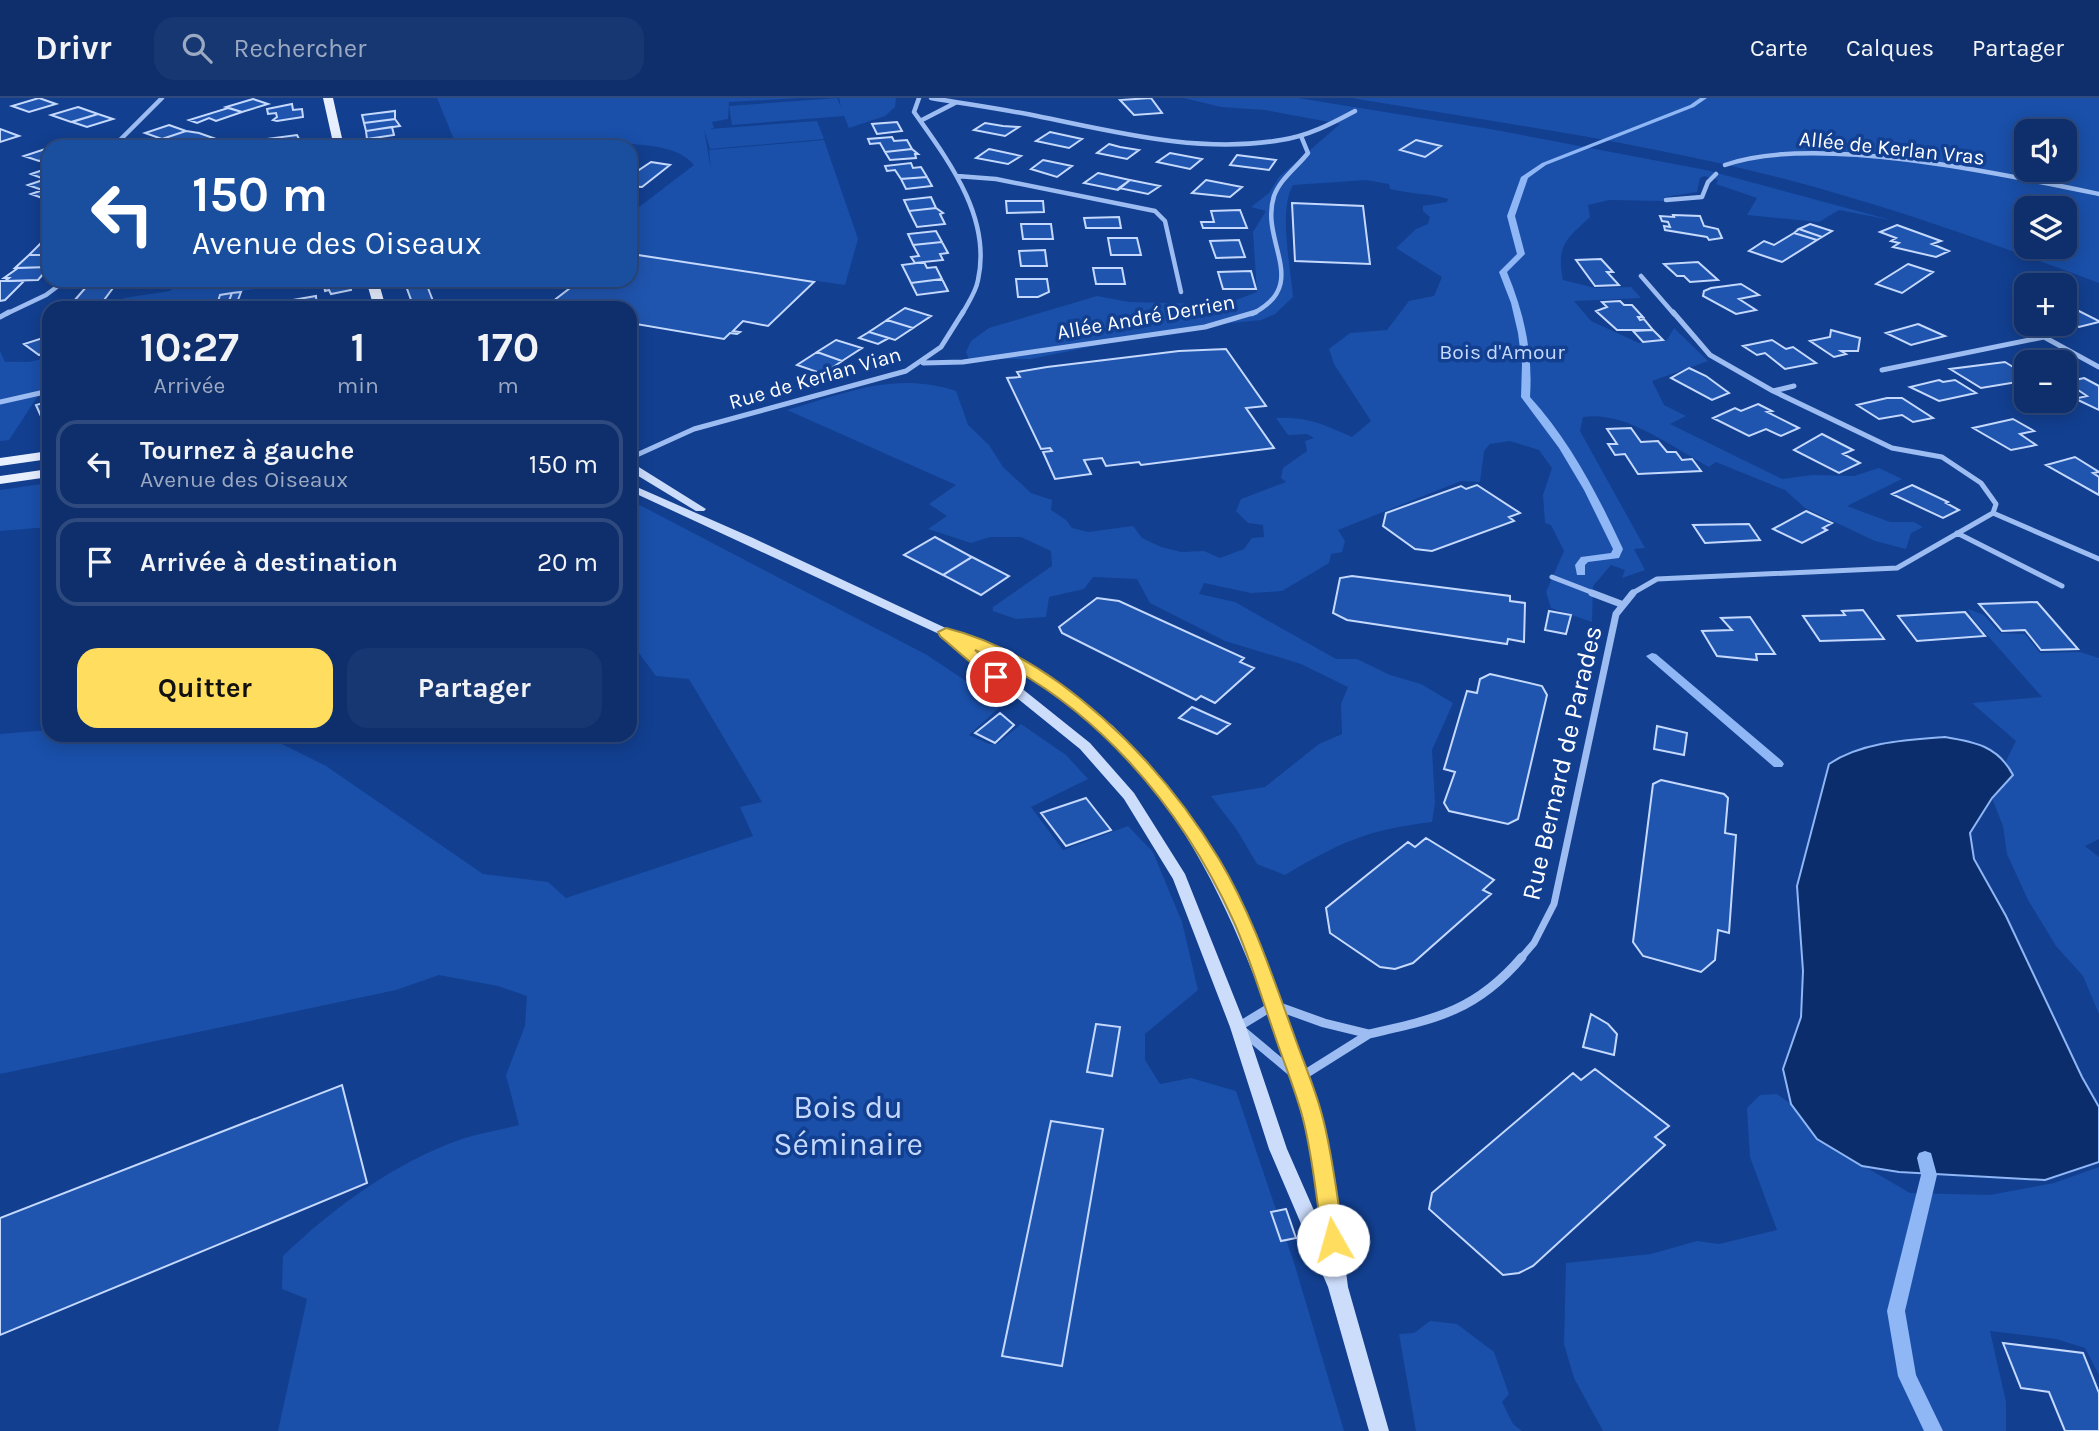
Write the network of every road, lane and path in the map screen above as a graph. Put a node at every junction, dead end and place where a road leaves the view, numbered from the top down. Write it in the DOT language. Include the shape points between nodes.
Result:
graph roads {
  1 [pos="162,98"];
  2 [pos="328,98"];
  3 [pos="919,98"];
  4 [pos="931,98"];
  5 [pos="957,103"];
  6 [pos="1355,111"];
  7 [pos="922,121"];
  8 [pos="1301,135"];
  9 [pos="120,140"];
  10 [pos="337,140"];
  11 [pos="1725,165"];
  12 [pos="1716,174"];
  13 [pos="957,176"];
  14 [pos="2099,194"];
  15 [pos="1666,200"];
  16 [pos="1641,276"];
  17 [pos="57,287"];
  18 [pos="1181,292"];
  19 [pos="0,317"];
  20 [pos="923,363"];
  21 [pos="2099,367"];
  22 [pos="1881,370"];
  23 [pos="1794,386"];
  24 [pos="1773,391"];
  25 [pos="42,393"];
  26 [pos="0,402"];
  27 [pos="637,455"];
  28 [pos="42,456"];
  29 [pos="0,462"];
  30 [pos="637,470"];
  31 [pos="42,474"];
  32 [pos="0,480"];
  33 [pos="637,490"];
  34 [pos="1993,513"];
  35 [pos="727,528"];
  36 [pos="1957,533"];
  37 [pos="2099,559"];
  38 [pos="1552,577"];
  39 [pos="2062,586"];
  40 [pos="1621,604"];
  41 [pos="946,632"];
  42 [pos="1274,1005"];
  43 [pos="1238,1027"];
  44 [pos="1369,1034"];
  45 [pos="1299,1078"];
  46 [pos="1338,1287"];
  47 [pos="1379,1431"];
  1 -- 9 [label="street"];
  2 -- 10 [label="main road"];
  3 -- 7 [label="street, Rue de Kerlan Vian" via="914,112"];
  4 -- 5 [label="street"];
  5 -- 7 [label="street"];
  5 -- 8 [label="street" via="1176,141 1237,143"];
  6 -- 8 [label="street" via="1335,124"];
  7 -- 13 [label="street, Rue de Kerlan Vian"];
  8 -- 20 [label="street, Allée André Derrien" via="1308,153 1283,178 1272,204 1273,242 1282,280 1277,297 1268,305 1239,319 1205,327 940,365"];
  11 -- 14 [label="street, Allée de Kerlan Vras" via="1738,157 1801,152 1997,174"];
  12 -- 15 [label="street" via="1702,197"];
  13 -- 18 [label="street" via="996,179 1155,211 1165,221"];
  13 -- 20 [label="street, Rue de Kerlan Vian" via="979,239 979,280 953,334"];
  16 -- 24 [label="street" via="1710,355"];
  17 -- 19 [label="street"];
  20 -- 27 [label="street, Rue de Kerlan Vian" via="891,376 694,429"];
  21 -- 22 [label="street" via="2044,337"];
  23 -- 24 [label="street"];
  24 -- 34 [label="street" via="1886,445 1953,463 1989,491 1996,504"];
  25 -- 26 [label="street"];
  28 -- 29 [label="main road"];
  30 -- 35 [label="main road"];
  31 -- 32 [label="main road"];
  33 -- 35 [label="main road"];
  34 -- 36 [label="street, Rue Bernard de Parades"];
  34 -- 37 [label="street"];
  35 -- 41 [label="main road"];
  36 -- 39 [label="street"];
  36 -- 40 [label="street, Rue Bernard de Parades" via="1897,568 1657,579"];
  38 -- 40 [label="street, Rue Bernard de Parades"];
  40 -- 44 [label="street, Rue Bernard de Parades" via="1562,876 1540,933 1506,976 1465,1007 1432,1020"];
  41 -- 42 [label="main road" via="1006,658 1071,698 1109,730 1151,776 1223,882"];
  41 -- 43 [label="main road" via="1074,736 1129,796 1180,878"];
  42 -- 43 [label="street"];
  42 -- 44 [label="street, Rue Bernard de Parades"];
  42 -- 45 [label="main road"];
  43 -- 45 [label="street"];
  43 -- 46 [label="main road" via="1278,1149"];
  44 -- 45 [label="street, Rue Bernard de Parades"];
  45 -- 46 [label="main road" via="1322,1157"];
  46 -- 47 [label="main road"];
}
